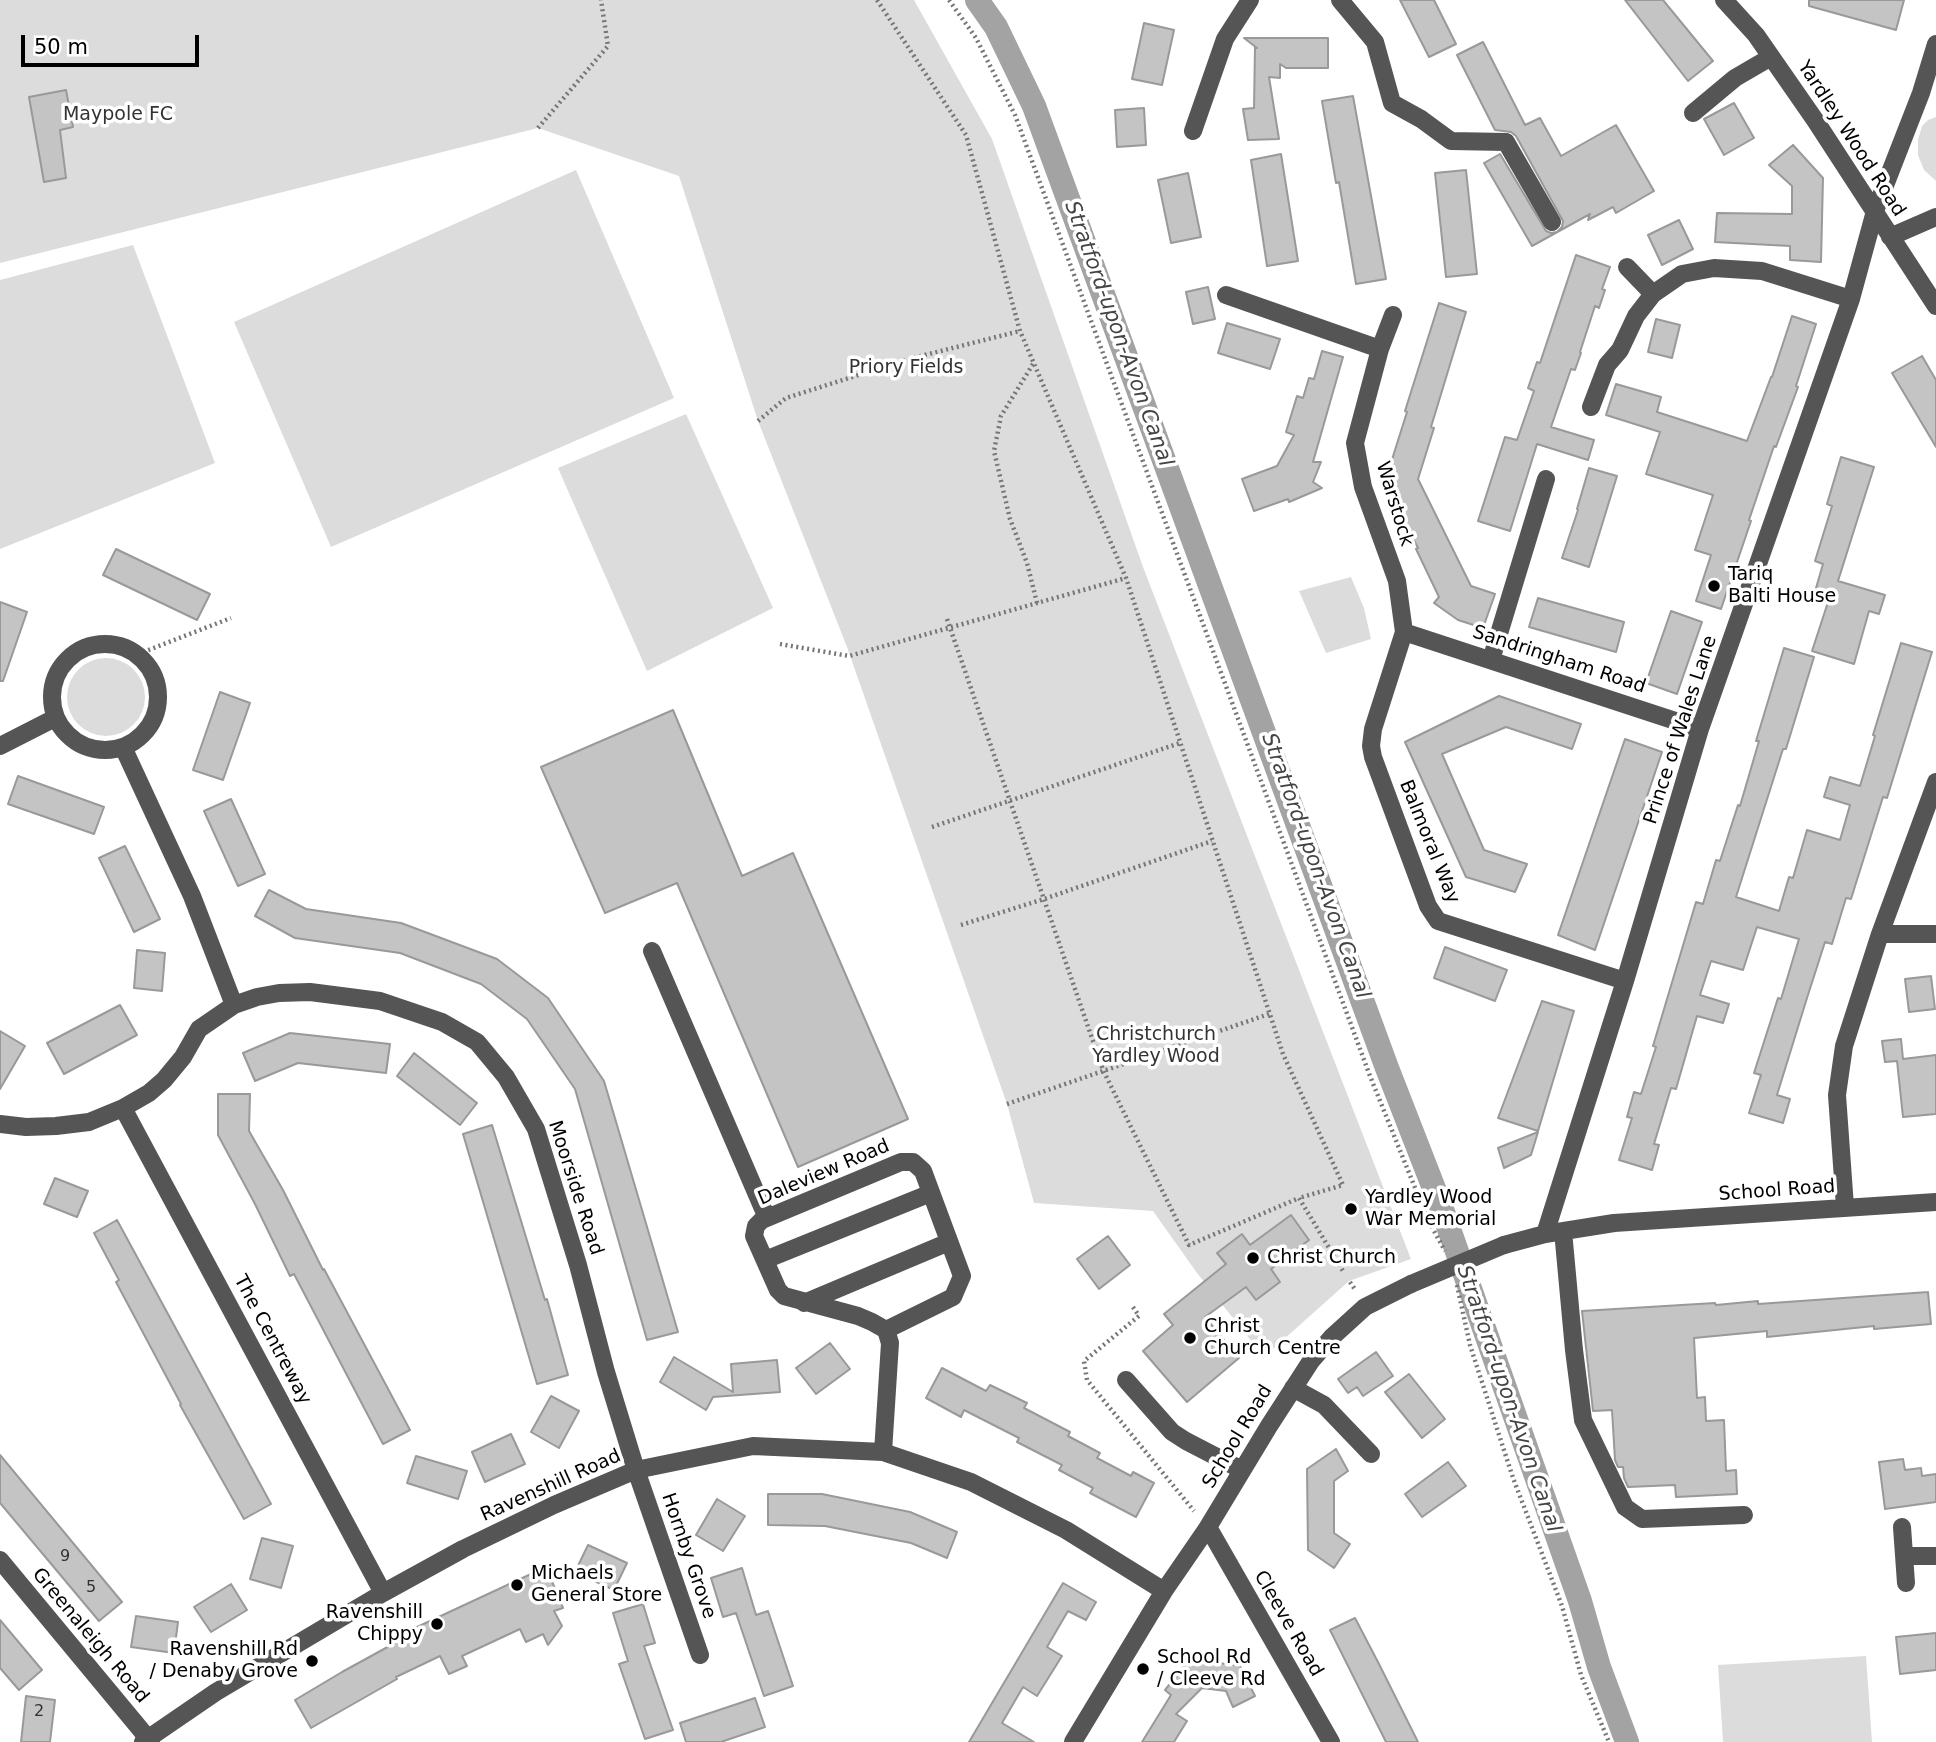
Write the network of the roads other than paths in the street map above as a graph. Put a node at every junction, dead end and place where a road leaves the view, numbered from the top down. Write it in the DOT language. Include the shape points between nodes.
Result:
graph roads {
  1 [pos="1250,0"];
  2 [pos="1340,0"];
  3 [pos="1724,0"];
  4 [pos="1936,44"];
  5 [pos="1771,57"];
  6 [pos="1928,98"];
  7 [pos="1693,113"];
  8 [pos="1193,131"];
  9 [pos="1874,211"];
  10 [pos="1936,218"];
  11 [pos="1552,222"];
  12 [pos="1890,237"];
  13 [pos="1627,267"];
  14 [pos="1653,294"];
  15 [pos="1226,295"];
  16 [pos="1851,299"];
  17 [pos="1936,306"];
  18 [pos="1393,315"];
  19 [pos="1380,349"];
  20 [pos="1591,407"];
  21 [pos="1546,479"];
  22 [pos="1404,632"];
  23 [pos="1491,660"];
  24 [pos="55,718"];
  25 [pos="1700,729"];
  26 [pos="0,746"];
  27 [pos="123,747"];
  28 [pos="1936,782"];
  29 [pos="1880,934"];
  30 [pos="1936,934"];
  31 [pos="652,951"];
  32 [pos="1625,981"];
  33 [pos="234,1004"];
  34 [pos="123,1108"];
  35 [pos="0,1124"];
  36 [pos="931,1193"];
  37 [pos="1936,1202"];
  38 [pos="1845,1207"];
  39 [pos="767,1218"];
  40 [pos="1563,1231"];
  41 [pos="1545,1234"];
  42 [pos="949,1242"];
  43 [pos="765,1260"];
  44 [pos="804,1303"];
  45 [pos="888,1337"];
  46 [pos="1126,1380"];
  47 [pos="1293,1388"];
  48 [pos="883,1451"];
  49 [pos="1371,1454"];
  50 [pos="636,1470"];
  51 [pos="1242,1470"];
  52 [pos="1744,1515"];
  53 [pos="1208,1527"];
  54 [pos="1902,1528"];
  55 [pos="1904,1556"];
  56 [pos="1936,1556"];
  57 [pos="0,1560"];
  58 [pos="1906,1583"];
  59 [pos="1164,1591"];
  60 [pos="383,1593"];
  61 [pos="700,1656"];
  62 [pos="147,1741"];
  63 [pos="1073,1742"];
  64 [pos="1331,1742"];
  1 -- 8 [label="street" via="1225,39"];
  2 -- 11 [label="street" via="1375,42 1392,103 1451,141 1506,142"];
  3 -- 5 [label="street, Yardley Wood Road"];
  4 -- 6 [label="street, Prince of Wales Lane"];
  5 -- 7 [label="street" via="1735,78"];
  5 -- 9 [label="street, Yardley Wood Road"];
  6 -- 9 [label="street, Prince of Wales Lane"];
  9 -- 12 [label="street, Yardley Wood Road"];
  9 -- 16 [label="street, Prince of Wales Lane"];
  10 -- 12 [label="street"];
  12 -- 17 [label="street, Yardley Wood Road"];
  13 -- 14 [label="street"];
  14 -- 16 [label="street" via="1682,274 1714,268 1762,271"];
  14 -- 20 [label="street" via="1607,365"];
  15 -- 19 [label="street"];
  16 -- 25 [label="street, Prince of Wales Lane"];
  18 -- 19 [label="street, Warstock"];
  19 -- 22 [label="street, Warstock" via="1355,443 1363,487 1397,581"];
  21 -- 23 [label="street"];
  22 -- 23 [label="street, Sandringham Road"];
  22 -- 32 [label="street, Balmoral Way" via="1371,746 1428,906 1438,921"];
  23 -- 25 [label="street, Sandringham Road"];
  24 -- 26 [label="street"];
  24 -- 27 [label="street" via="71,739 96,750"];
  24 -- 27 [label="street" via="51,690 61,664 76,652 84,646 112,643 138,654 153,671 159,693 155,716 143,735"];
  25 -- 32 [label="street, Prince of Wales Lane"];
  27 -- 33 [label="street" via="192,896"];
  28 -- 29 [label="street"];
  29 -- 30 [label="street"];
  29 -- 38 [label="street" via="1844,1046 1837,1095"];
  31 -- 39 [label="street"];
  32 -- 41 [label="street, Prince of Wales Lane"];
  33 -- 34 [label="street" via="199,1028 164,1080"];
  33 -- 50 [label="street, Moorside Road" via="299,992 380,1001 442,1022 477,1042 506,1077 536,1129"];
  34 -- 35 [label="street" via="89,1122 26,1127"];
  34 -- 60 [label="street, The Centreway"];
  36 -- 39 [label="street, Daleview Road" via="923,1171 914,1162 901,1162"];
  36 -- 42 [label="street, Daleview Road"];
  36 -- 43 [label="street"];
  37 -- 38 [label="street, School Road"];
  38 -- 40 [label="street, School Road" via="1614,1223"];
  39 -- 43 [label="street, Daleview Road" via="756,1226 754,1236"];
  40 -- 41 [label="street, School Road"];
  40 -- 52 [label="street" via="1583,1420 1625,1507 1642,1519"];
  41 -- 47 [label="street, School Road, bridge" via="1504,1245 1365,1307 1332,1337"];
  42 -- 44 [label="street"];
  42 -- 45 [label="street, Daleview Road" via="962,1276 953,1297"];
  43 -- 44 [label="street, Daleview Road" via="778,1290"];
  44 -- 45 [label="street, Daleview Road" via="858,1316"];
  45 -- 48 [label="street"];
  46 -- 51 [label="street" via="1172,1432"];
  47 -- 49 [label="street" via="1324,1405"];
  47 -- 51 [label="street, School Road"];
  48 -- 50 [label="street, Ravenshill Road" via="753,1446"];
  48 -- 59 [label="street, Ravenshill Road" via="971,1482 1066,1530"];
  50 -- 60 [label="street, Ravenshill Road" via="463,1549"];
  50 -- 61 [label="street, Hornby Grove"];
  51 -- 53 [label="street, School Road"];
  53 -- 59 [label="street, School Road"];
  53 -- 64 [label="street, Cleeve Road"];
  54 -- 55 [label="street"];
  55 -- 56 [label="street"];
  55 -- 58 [label="street"];
  57 -- 62 [label="street, Greenaleigh Road"];
  59 -- 63 [label="street, School Road"];
  60 -- 62 [label="street, Ravenshill Road" via="216,1692"];
}
